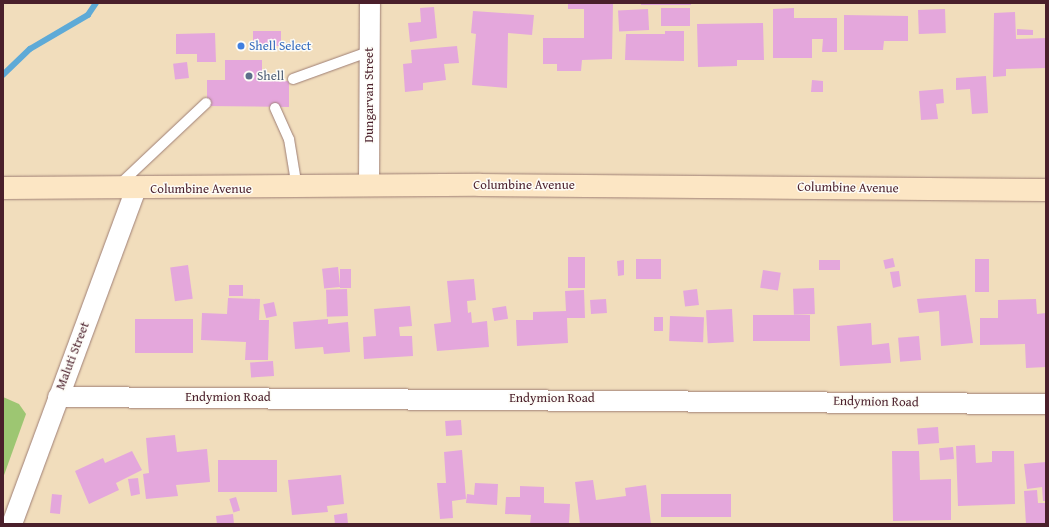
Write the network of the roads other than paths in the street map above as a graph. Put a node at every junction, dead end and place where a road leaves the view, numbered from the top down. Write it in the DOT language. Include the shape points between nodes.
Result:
graph roads {
  1 [pos="370,3"];
  2 [pos="368,52"];
  3 [pos="293,79"];
  4 [pos="206,103"];
  5 [pos="275,108"];
  6 [pos="369,186"];
  7 [pos="3,188"];
  8 [pos="297,188"];
  9 [pos="126,189"];
  10 [pos="1046,190"];
  11 [pos="58,397"];
  12 [pos="1046,404"];
  13 [pos="12,524"];
  1 -- 2 [label="street, Dungarvan Street"];
  2 -- 3 [label="lane"];
  2 -- 6 [label="street, Dungarvan Street"];
  4 -- 9 [label="lane"];
  5 -- 8 [label="lane" via="289,139"];
  6 -- 8 [label="main road, Columbine Avenue"];
  6 -- 10 [label="main road, Columbine Avenue"];
  7 -- 9 [label="main road, Columbine Avenue"];
  8 -- 9 [label="main road, Columbine Avenue"];
  9 -- 11 [label="street, Maluti Street"];
  11 -- 12 [label="street, Endymion Road"];
  11 -- 13 [label="street, Maluti Street"];
}
